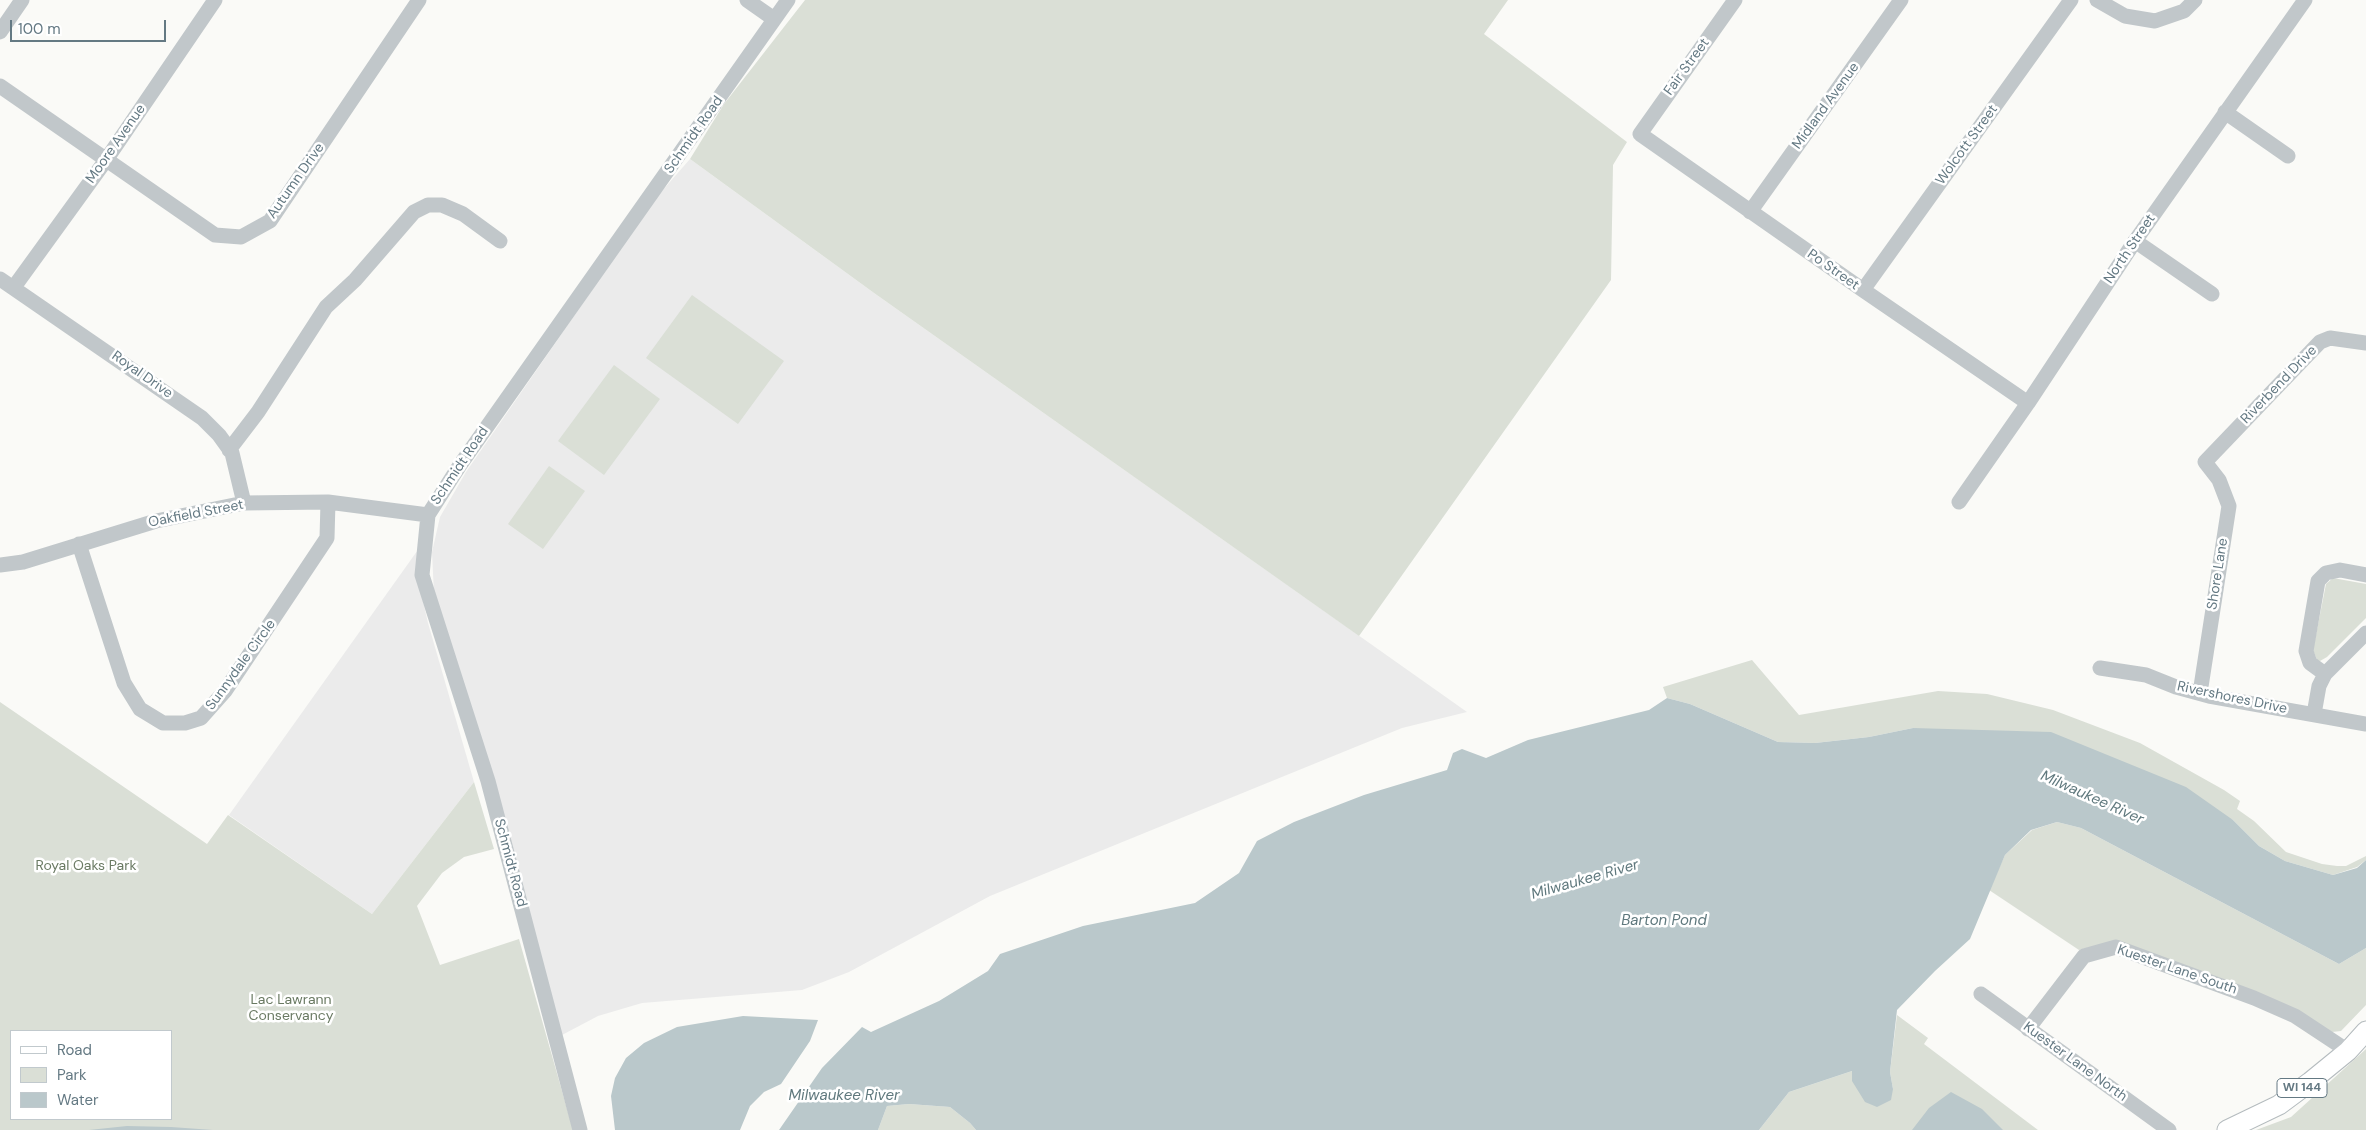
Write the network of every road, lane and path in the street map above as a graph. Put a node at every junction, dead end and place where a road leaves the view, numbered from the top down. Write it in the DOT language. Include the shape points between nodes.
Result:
graph roads {
  1 [pos="22,0"];
  2 [pos="215,0"];
  3 [pos="419,0"];
  4 [pos="747,0"];
  5 [pos="788,0"];
  6 [pos="1735,0"];
  7 [pos="1901,0"];
  8 [pos="2071,0"];
  9 [pos="2097,0"];
  10 [pos="2195,0"];
  11 [pos="2305,0"];
  12 [pos="774,19"];
  13 [pos="0,32"];
  14 [pos="0,86"];
  15 [pos="2225,112"];
  16 [pos="1640,134"];
  17 [pos="2288,156"];
  18 [pos="106,160"];
  19 [pos="1750,212"];
  20 [pos="500,241"];
  21 [pos="2135,241"];
  22 [pos="0,278"];
  23 [pos="14,287"];
  24 [pos="1863,290"];
  25 [pos="2212,294"];
  26 [pos="2366,343"];
  27 [pos="2028,403"];
  28 [pos="229,450"];
  29 [pos="2205,462"];
  30 [pos="328,502"];
  31 [pos="1959,502"];
  32 [pos="244,503"];
  33 [pos="428,515"];
  34 [pos="79,544"];
  35 [pos="0,565"];
  36 [pos="2366,576"];
  37 [pos="2366,633"];
  38 [pos="2100,668"];
  39 [pos="2325,674"];
  40 [pos="2200,693"];
  41 [pos="2314,714"];
  42 [pos="2366,724"];
  43 [pos="1981,994"];
  44 [pos="2028,1029"];
  45 [pos="2366,1031"];
  46 [pos="2348,1051"];
  47 [pos="580,1130"];
  48 [pos="2170,1130"];
  49 [pos="2227,1130"];
  1 -- 13 [label="street"];
  2 -- 18 [label="street, Moore Avenue"];
  3 -- 18 [label="street, Autumn Drive" via="270,221 241,237 216,235"];
  4 -- 12 [label="street"];
  5 -- 12 [label="street, Schmidt Road"];
  6 -- 16 [label="street, Fair Street"];
  7 -- 19 [label="street, Midland Avenue"];
  8 -- 24 [label="street, Wolcott Street"];
  9 -- 10 [label="street" via="2125,16 2155,21 2184,11"];
  11 -- 15 [label="street, North Street"];
  12 -- 33 [label="street, Schmidt Road"];
  14 -- 18 [label="street, Autumn Drive"];
  15 -- 17 [label="street"];
  15 -- 21 [label="street, North Street"];
  16 -- 19 [label="street, Po Street"];
  18 -- 23 [label="street, Moore Avenue"];
  19 -- 24 [label="street, Po Street"];
  20 -- 28 [label="street" via="463,214 442,205 428,205 414,212 355,280 326,307 258,412"];
  21 -- 25 [label="street"];
  21 -- 27 [label="street, North Street"];
  22 -- 23 [label="street, Royal Drive"];
  23 -- 28 [label="street, Royal Drive" via="202,418"];
  24 -- 27 [label="street, Po Street"];
  26 -- 29 [label="street, Riverbend Drive" via="2330,338 2320,342"];
  27 -- 31 [label="street, North Street"];
  28 -- 32 [label="street, Royal Drive"];
  29 -- 40 [label="street, Shore Lane" via="2220,480 2229,506"];
  30 -- 32 [label="street, Oakfield Street"];
  30 -- 33 [label="street, Oakfield Street"];
  30 -- 34 [label="street, Sunnydale Circle" via="327,538 225,691 201,718 185,723 163,723 140,709 124,682"];
  32 -- 34 [label="street, Oakfield Street" via="156,520"];
  33 -- 47 [label="street, Schmidt Road" via="422,575 490,786"];
  34 -- 35 [label="street, Oakfield Street" via="23,562"];
  36 -- 39 [label="street" via="2340,570 2326,573 2318,581 2306,651 2310,663"];
  37 -- 39 [label="street"];
  38 -- 40 [label="street, Rivershores Drive" via="2146,674"];
  39 -- 41 [label="street" via="2319,686"];
  40 -- 41 [label="street, Rivershores Drive"];
  41 -- 42 [label="street, Rivershores Drive"];
  43 -- 44 [label="street, Kuester Lane North"];
  44 -- 46 [label="street, Kuester Lane South" via="2084,956 2116,947 2295,1016"];
  44 -- 48 [label="street, Kuester Lane North"];
  45 -- 46 [label="main road, WI 144"];
  46 -- 49 [label="main road, WI 144" via="2278,1105"];
}
